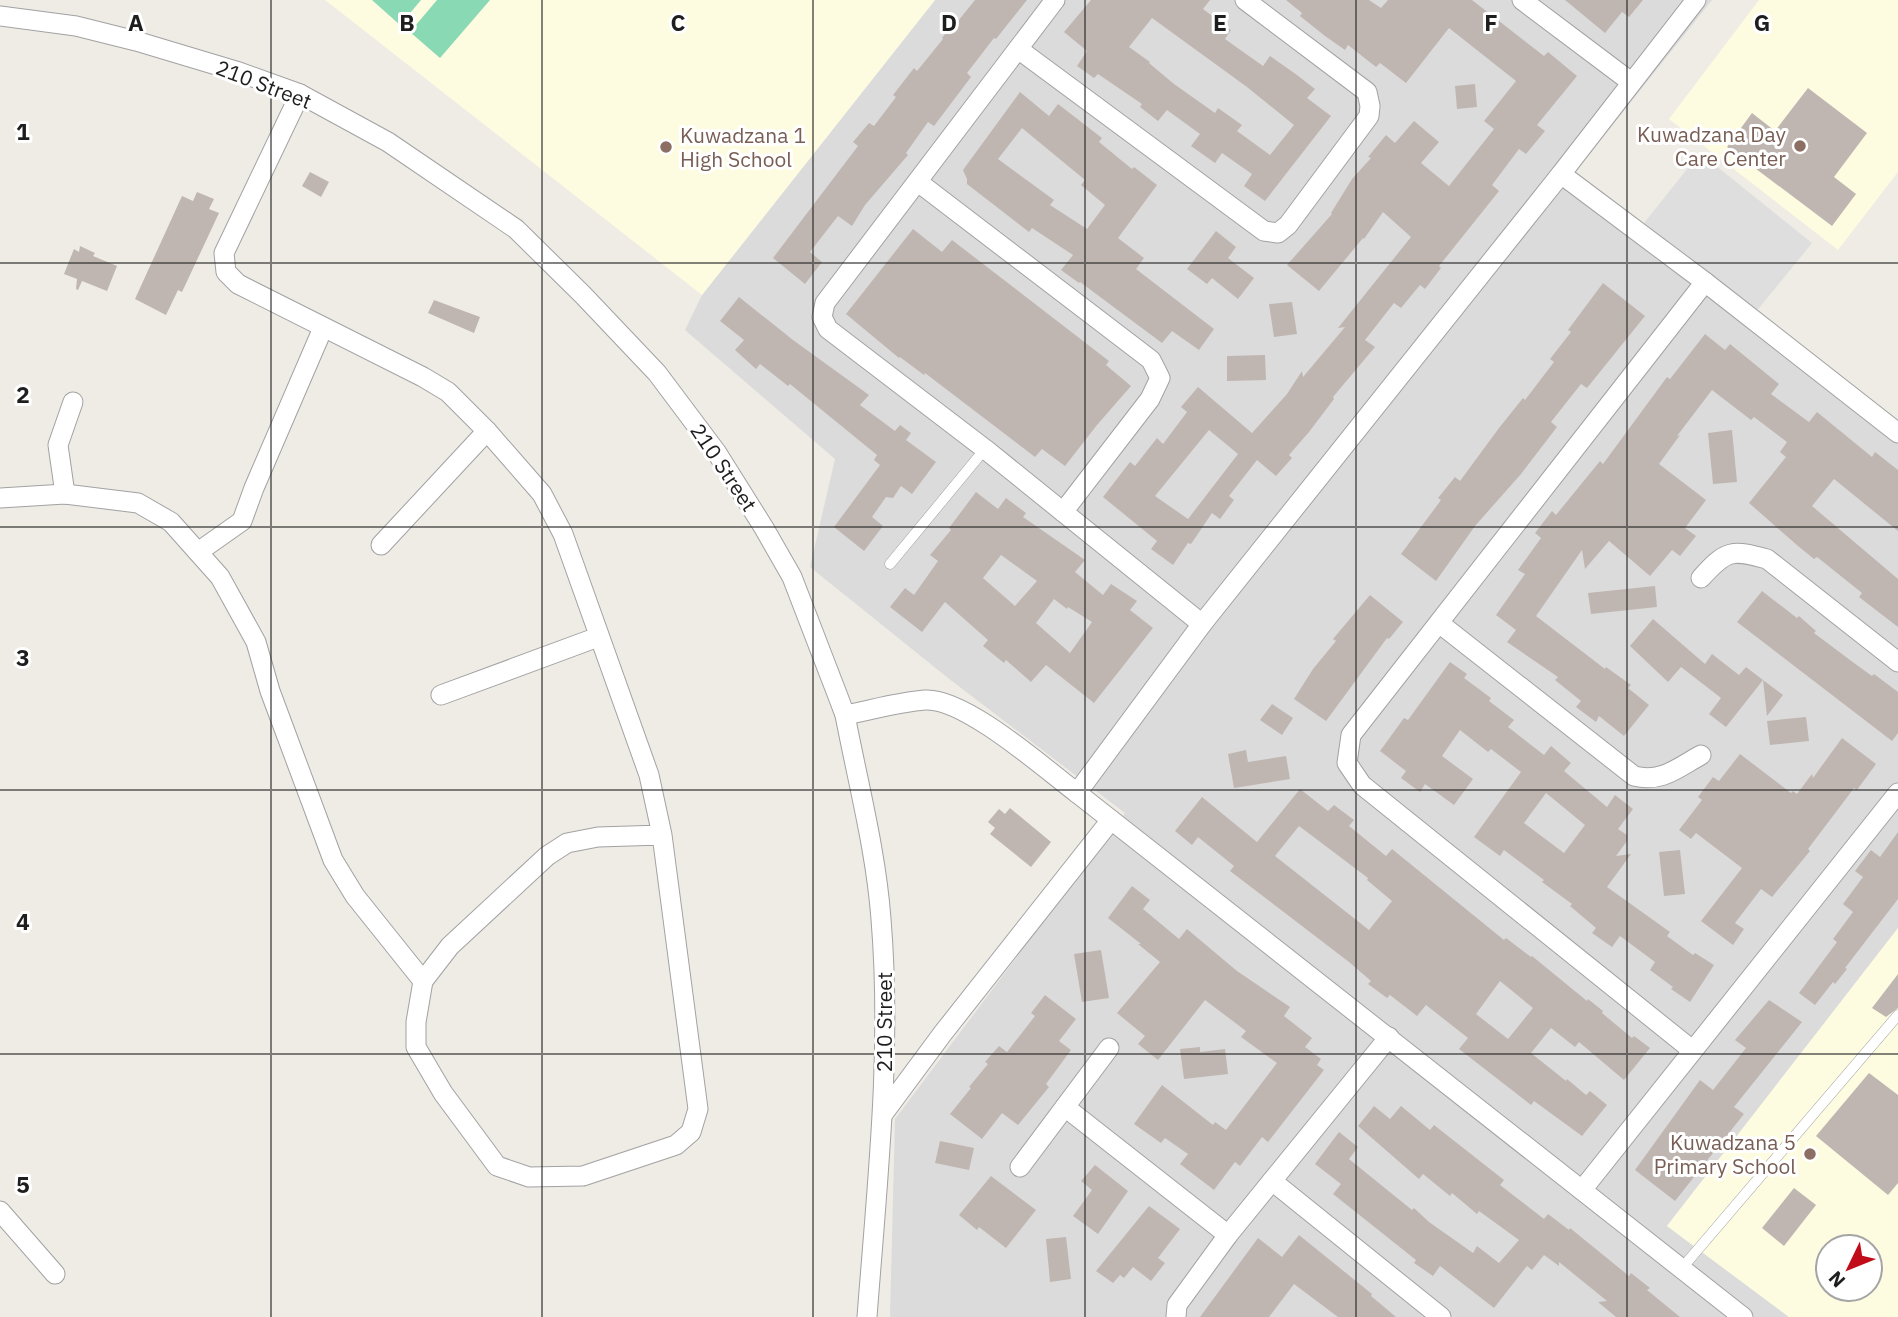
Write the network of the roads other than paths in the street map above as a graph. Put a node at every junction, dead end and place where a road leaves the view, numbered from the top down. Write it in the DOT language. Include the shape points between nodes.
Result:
graph roads {
  1 [pos="1055,0"];
  2 [pos="1245,0"];
  3 [pos="1522,0"];
  4 [pos="1696,0"];
  5 [pos="0,16"];
  6 [pos="1018,49"];
  7 [pos="1631,82"];
  8 [pos="300,94"];
  9 [pos="1561,174"];
  10 [pos="918,182"];
  11 [pos="1705,282"];
  12 [pos="323,328"];
  13 [pos="74,402"];
  14 [pos="487,431"];
  15 [pos="1898,433"];
  16 [pos="985,449"];
  17 [pos="65,494"];
  18 [pos="0,498"];
  19 [pos="1063,512"];
  20 [pos="382,545"];
  21 [pos="198,552"];
  22 [pos="890,564"];
  23 [pos="1702,578"];
  24 [pos="1438,623"];
  25 [pos="1202,624"];
  26 [pos="598,637"];
  27 [pos="1898,662"];
  28 [pos="441,695"];
  29 [pos="845,715"];
  30 [pos="1701,755"];
  31 [pos="1077,793"];
  32 [pos="1898,793"];
  33 [pos="1111,820"];
  34 [pos="662,835"];
  35 [pos="423,981"];
  36 [pos="1898,1015"];
  37 [pos="1389,1037"];
  38 [pos="1109,1048"];
  39 [pos="1692,1050"];
  40 [pos="1065,1107"];
  41 [pos="883,1114"];
  42 [pos="1020,1167"];
  43 [pos="1272,1181"];
  44 [pos="1582,1190"];
  45 [pos="0,1211"];
  46 [pos="1228,1236"];
  47 [pos="1682,1268"];
  48 [pos="55,1274"];
  49 [pos="867,1317"];
  50 [pos="1177,1317"];
  51 [pos="1441,1317"];
  52 [pos="1743,1317"];
  1 -- 6 [label="street"];
  2 -- 6 [label="street" via="1367,92 1370,106 1369,116 1289,225 1278,233 1264,232"];
  3 -- 7 [label="street"];
  4 -- 7 [label="street"];
  5 -- 8 [label="street, 210 Street" via="76,26 136,41"];
  6 -- 10 [label="street"];
  7 -- 9 [label="street"];
  8 -- 12 [label="street" via="225,253 225,263 226,272 238,284"];
  8 -- 29 [label="street, 210 Street" via="388,142 516,229 657,373 717,453 792,577"];
  9 -- 11 [label="street"];
  9 -- 25 [label="street"];
  10 -- 16 [label="street" via="825,303 822,317 828,330"];
  10 -- 19 [label="street" via="1151,360 1160,378 1150,399"];
  11 -- 15 [label="street"];
  11 -- 24 [label="street"];
  12 -- 14 [label="street" via="439,387"];
  12 -- 21 [label="street" via="242,521"];
  13 -- 17 [label="street" via="58,445"];
  14 -- 20 [label="street"];
  14 -- 26 [label="street" via="541,494 563,534"];
  16 -- 19 [label="street"];
  16 -- 22 [label="lane"];
  17 -- 18 [label="street"];
  17 -- 21 [label="street" via="138,503 171,522"];
  19 -- 25 [label="street"];
  21 -- 35 [label="street" via="220,577 256,642 333,860"];
  23 -- 27 [label="street" via="1719,557 1747,554 1767,559"];
  24 -- 30 [label="street" via="1634,776 1660,777"];
  24 -- 39 [label="street" via="1351,736 1347,763 1362,785"];
  25 -- 31 [label="street"];
  26 -- 28 [label="street"];
  26 -- 34 [label="street" via="649,775"];
  29 -- 31 [label="street" via="927,700 947,703 970,713"];
  29 -- 41 [label="street, 210 Street" via="881,917"];
  31 -- 33 [label="street"];
  32 -- 39 [label="street"];
  33 -- 37 [label="street"];
  33 -- 41 [label="street"];
  34 -- 35 [label="street" via="598,836 567,843 450,946"];
  34 -- 35 [label="street" via="698,1109 691,1132 676,1145 583,1176 529,1177 497,1166 443,1093 416,1047"];
  36 -- 47 [label="lane"];
  37 -- 43 [label="street"];
  37 -- 44 [label="street"];
  38 -- 40 [label="street"];
  39 -- 44 [label="street"];
  40 -- 42 [label="street"];
  40 -- 46 [label="street"];
  41 -- 49 [label="street, 210 Street"];
  43 -- 46 [label="street"];
  43 -- 51 [label="street"];
  44 -- 47 [label="street"];
  45 -- 48 [label="street"];
  46 -- 50 [label="street" via="1177,1304"];
  47 -- 52 [label="street"];
}
